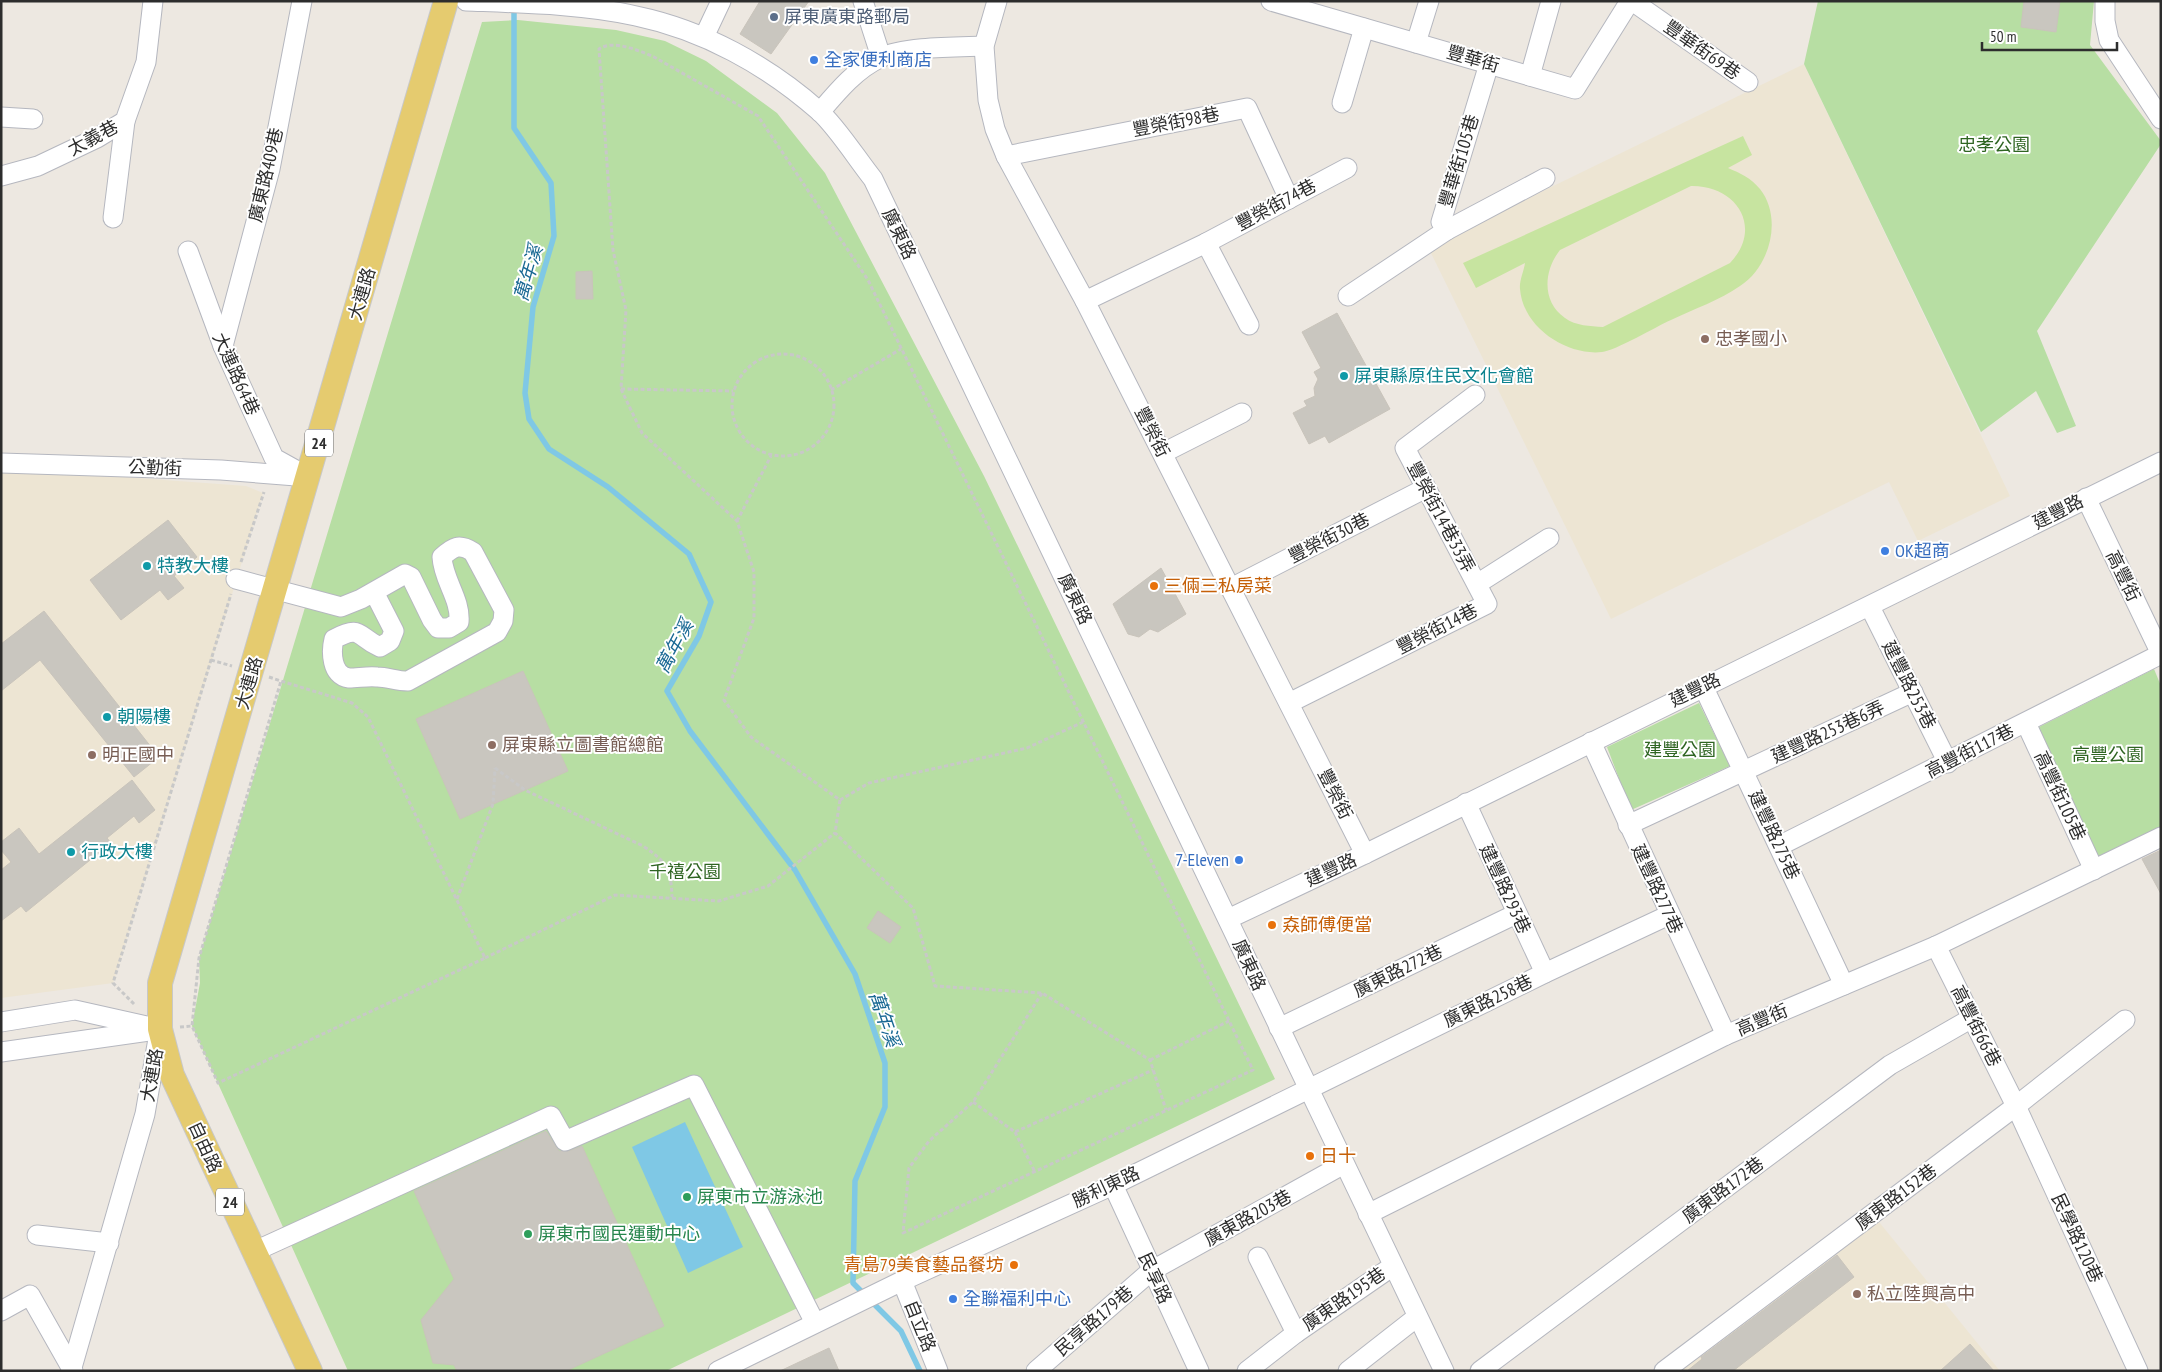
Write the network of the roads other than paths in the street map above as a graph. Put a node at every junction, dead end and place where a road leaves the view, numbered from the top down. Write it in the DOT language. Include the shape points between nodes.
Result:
graph roads {
  1 [pos="152,1"];
  2 [pos="302,1"];
  3 [pos="446,1"];
  4 [pos="721,1"];
  5 [pos="862,1"];
  6 [pos="997,1"];
  7 [pos="1271,1"];
  8 [pos="1429,1"];
  9 [pos="1551,1"];
  10 [pos="1631,1"];
  11 [pos="2105,1"];
  12 [pos="475,2"];
  13 [pos="1294,5"];
  14 [pos="1364,28"];
  15 [pos="704,37"];
  16 [pos="1416,43"];
  17 [pos="984,46"];
  18 [pos="881,57"];
  19 [pos="1489,64"];
  20 [pos="1530,76"];
  21 [pos="1748,82"];
  22 [pos="1342,103"];
  23 [pos="820,112"];
  24 [pos="1,117"];
  25 [pos="2161,118"];
  26 [pos="33,119"];
  27 [pos="125,121"];
  28 [pos="1006,156"];
  29 [pos="1347,168"];
  30 [pos="1,176"];
  31 [pos="1545,178"];
  32 [pos="1289,198"];
  33 [pos="113,218"];
  34 [pos="1447,230"];
  35 [pos="1206,243"];
  36 [pos="188,251"];
  37 [pos="1348,296"];
  38 [pos="1086,301"];
  39 [pos="1249,325"];
  40 [pos="223,346"];
  41 [pos="1475,395"];
  42 [pos="1242,413"];
  43 [pos="1163,453"];
  44 [pos="1,462"];
  45 [pos="2161,462"];
  46 [pos="309,477"];
  47 [pos="1426,488"];
  48 [pos="2086,498"];
  49 [pos="1549,538"];
  50 [pos="236,579"];
  51 [pos="1477,584"];
  52 [pos="1231,588"];
  53 [pos="276,589"];
  54 [pos="374,592"];
  55 [pos="1870,607"];
  56 [pos="2161,654"];
  57 [pos="1704,686"];
  58 [pos="1913,692"];
  59 [pos="1289,703"];
  60 [pos="2026,723"];
  61 [pos="1591,742"];
  62 [pos="1948,763"];
  63 [pos="1744,772"];
  64 [pos="1466,804"];
  65 [pos="1628,825"];
  66 [pos="2161,837"];
  67 [pos="1779,846"];
  68 [pos="1365,854"];
  69 [pos="2094,870"];
  70 [pos="1516,914"];
  71 [pos="1669,915"];
  72 [pos="1228,919"];
  73 [pos="1936,946"];
  74 [pos="1545,973"];
  75 [pos="1844,985"];
  76 [pos="1972,1018"];
  77 [pos="2125,1020"];
  78 [pos="1,1022"];
  79 [pos="1279,1028"];
  80 [pos="160,1029"];
  81 [pos="1726,1035"];
  82 [pos="1,1052"];
  83 [pos="1308,1088"];
  84 [pos="2016,1106"];
  85 [pos="1344,1164"];
  86 [pos="1113,1185"];
  87 [pos="1368,1214"];
  88 [pos="38,1235"];
  89 [pos="109,1243"];
  90 [pos="253,1252"];
  91 [pos="1258,1257"];
  92 [pos="1393,1266"];
  93 [pos="1151,1271"];
  94 [pos="902,1281"];
  95 [pos="1,1311"];
  96 [pos="1417,1317"];
  97 [pos="815,1323"];
  98 [pos="1296,1333"];
  99 [pos="72,1370"];
  100 [pos="310,1371"];
  101 [pos="718,1371"];
  102 [pos="938,1371"];
  103 [pos="1036,1371"];
  104 [pos="1199,1371"];
  105 [pos="1247,1371"];
  106 [pos="1348,1371"];
  107 [pos="1444,1371"];
  108 [pos="1480,1371"];
  109 [pos="1664,1371"];
  110 [pos="2138,1371"];
  1 -- 27 [label="street, 太義巷" via="146,62"];
  2 -- 40 [label="street, 廣東路409巷" via="270,169"];
  3 -- 46 [label="main road, 大連路 / 24"];
  4 -- 15 [label="street"];
  5 -- 18 [label="street"];
  6 -- 17 [label="street, 豐榮街"];
  7 -- 13 [label="street, 豐華街"];
  8 -- 16 [label="street"];
  9 -- 20 [label="street"];
  10 -- 20 [label="street, 豐華街" via="1575,89"];
  10 -- 21 [label="street, 豐華街69巷"];
  11 -- 25 [label="street" via="2109,40"];
  12 -- 15 [label="street, 廣東路" via="543,5 634,15"];
  13 -- 14 [label="street, 豐華街"];
  14 -- 16 [label="street, 豐華街"];
  14 -- 22 [label="street"];
  15 -- 23 [label="street, 廣東路" via="774,76"];
  16 -- 19 [label="street, 豐華街"];
  17 -- 18 [label="street" via="923,49"];
  17 -- 28 [label="street, 豐榮街" via="988,100"];
  18 -- 23 [label="street" via="837,91"];
  19 -- 20 [label="street, 豐華街"];
  19 -- 34 [label="street, 豐華街105巷" via="1441,222"];
  23 -- 72 [label="street, 廣東路" via="873,179"];
  24 -- 26 [label="street"];
  27 -- 30 [label="street, 太義巷" via="38,166"];
  27 -- 33 [label="street"];
  28 -- 32 [label="street, 豐榮街98巷" via="1247,108"];
  28 -- 38 [label="street, 豐榮街"];
  29 -- 32 [label="street, 豐榮街74巷"];
  31 -- 34 [label="street"];
  32 -- 35 [label="street, 豐榮街74巷"];
  34 -- 37 [label="street, 豐華街105巷"];
  35 -- 38 [label="street, 豐榮街74巷"];
  35 -- 39 [label="street"];
  36 -- 40 [label="street, 大連路64巷"];
  38 -- 43 [label="street, 豐榮街"];
  40 -- 46 [label="street, 大連路64巷" via="274,458"];
  41 -- 47 [label="street, 豐榮街14巷33弄" via="1405,448"];
  42 -- 43 [label="street"];
  43 -- 52 [label="street, 豐榮街"];
  44 -- 46 [label="street, 公勤街" via="221,470"];
  45 -- 48 [label="street, 建豐路"];
  46 -- 53 [label="main road, 大連路 / 24"];
  47 -- 51 [label="street, 豐榮街14巷33弄"];
  47 -- 52 [label="street, 豐榮街30巷"];
  48 -- 55 [label="street, 建豐路"];
  48 -- 56 [label="street, 高豐街"];
  49 -- 51 [label="street, 豐榮街14巷"];
  50 -- 53 [label="street"];
  51 -- 59 [label="street, 豐榮街14巷" via="1487,604"];
  52 -- 59 [label="street, 豐榮街"];
  53 -- 54 [label="street" via="342,607"];
  53 -- 80 [label="main road, 大連路 / 24" via="160,983"];
  54 -- 54 [label="street" via="405,574 411,577 438,628 449,628 459,622 460,612 442,570 442,557 452,547 463,546 473,552 504,610 503,621 497,632 408,681 364,676 348,678 338,672 331,653 334,638 348,631 359,632 369,643 380,647 390,641 394,630"];
  55 -- 57 [label="street, 建豐路"];
  55 -- 58 [label="street, 建豐路253巷"];
  56 -- 60 [label="street, 高豐街117巷"];
  57 -- 61 [label="street, 建豐路"];
  57 -- 63 [label="street, 建豐路275巷"];
  58 -- 62 [label="street, 建豐路253巷"];
  58 -- 63 [label="street, 建豐路253巷6弄"];
  59 -- 68 [label="street, 豐榮街"];
  60 -- 62 [label="street, 高豐街117巷"];
  60 -- 69 [label="street, 高豐街105巷"];
  61 -- 64 [label="street, 建豐路"];
  61 -- 65 [label="street, 建豐路277巷"];
  62 -- 67 [label="street, 高豐街117巷"];
  63 -- 65 [label="street, 建豐路253巷6弄"];
  63 -- 67 [label="street, 建豐路275巷"];
  64 -- 68 [label="street, 建豐路"];
  64 -- 70 [label="street, 建豐路293巷"];
  65 -- 71 [label="street, 建豐路277巷"];
  66 -- 69 [label="street, 高豐街"];
  67 -- 75 [label="street, 建豐路275巷"];
  68 -- 72 [label="street, 建豐路"];
  69 -- 73 [label="street, 高豐街"];
  70 -- 74 [label="street, 建豐路293巷"];
  70 -- 79 [label="street, 廣東路272巷"];
  71 -- 74 [label="street, 廣東路258巷"];
  71 -- 81 [label="street, 建豐路277巷"];
  72 -- 79 [label="street, 廣東路"];
  73 -- 75 [label="street, 高豐街"];
  73 -- 76 [label="street, 高豐街66巷"];
  74 -- 83 [label="street, 廣東路258巷"];
  75 -- 81 [label="street, 高豐街"];
  76 -- 84 [label="street, 高豐街66巷"];
  76 -- 108 [label="street, 廣東路172巷" via="1890,1065"];
  77 -- 84 [label="street, 廣東路152巷"];
  78 -- 80 [label="street" via="75,1010"];
  79 -- 83 [label="street, 廣東路"];
  80 -- 82 [label="street"];
  80 -- 89 [label="street, 大連路" via="145,1114"];
  80 -- 90 [label="main road, 自由路 / 24" via="172,1075"];
  81 -- 87 [label="street, 高豐街"];
  83 -- 85 [label="street, 廣東路"];
  83 -- 86 [label="street, 勝利東路"];
  84 -- 109 [label="street, 廣東路152巷"];
  84 -- 110 [label="street, 民學路120巷"];
  85 -- 87 [label="street, 廣東路"];
  85 -- 93 [label="street, 廣東路203巷"];
  86 -- 93 [label="street, 民享路"];
  86 -- 94 [label="street, 勝利東路"];
  87 -- 92 [label="street, 廣東路"];
  88 -- 89 [label="street"];
  89 -- 99 [label="street, 大連路"];
  90 -- 97 [label="street" via="550,1116 565,1141 694,1085"];
  90 -- 100 [label="main road, 自由路 / 24"];
  91 -- 98 [label="street, 廣東路195巷"];
  92 -- 96 [label="street, 廣東路"];
  92 -- 98 [label="street, 廣東路195巷"];
  93 -- 103 [label="street, 民享路179巷"];
  93 -- 104 [label="street, 民享路"];
  94 -- 97 [label="street, 勝利東路"];
  94 -- 102 [label="street, 自立路"];
  95 -- 99 [label="street, 大連路" via="30,1295"];
  96 -- 106 [label="street"];
  96 -- 107 [label="street, 廣東路"];
  97 -- 101 [label="street"];
  98 -- 105 [label="street, 廣東路195巷"];
}
